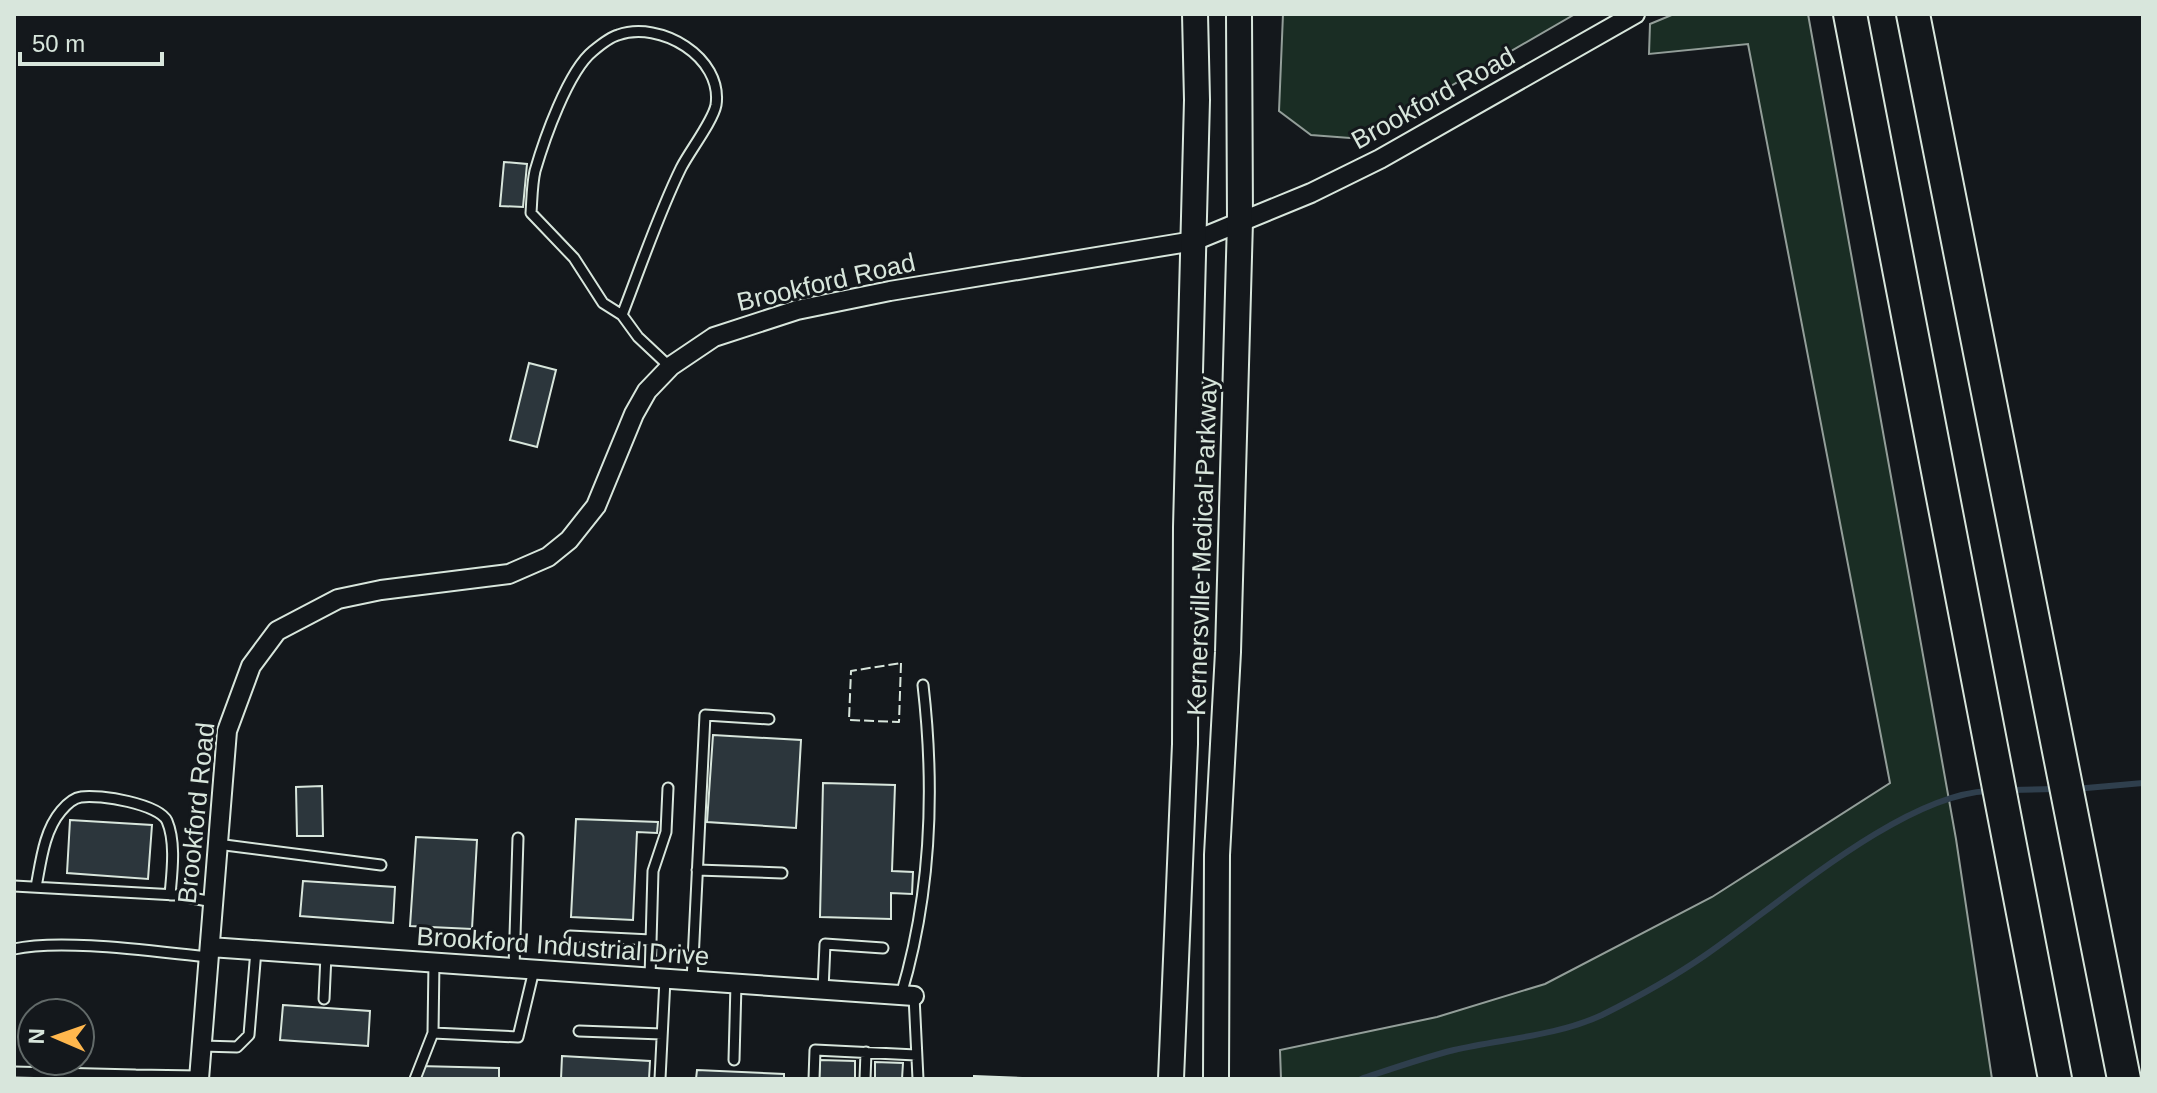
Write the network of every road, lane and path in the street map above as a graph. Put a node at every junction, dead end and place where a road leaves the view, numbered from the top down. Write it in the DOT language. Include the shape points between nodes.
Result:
graph roads {
  1 [pos="1195,14"];
  2 [pos="1239,14"];
  3 [pos="1635,14"];
  4 [pos="1850,14"];
  5 [pos="1913,14"];
  6 [pos="1240,221"];
  7 [pos="1194,241"];
  8 [pos="622,315"];
  9 [pos="670,367"];
  10 [pos="923,685"];
  11 [pos="769,719"];
  12 [pos="668,788"];
  13 [pos="1182,798"];
  14 [pos="1220,799"];
  15 [pos="518,838"];
  16 [pos="217,844"];
  17 [pos="381,865"];
  18 [pos="697,870"];
  19 [pos="782,873"];
  20 [pos="14,886"];
  21 [pos="36,887"];
  22 [pos="170,895"];
  23 [pos="213,902"];
  24 [pos="570,936"];
  25 [pos="651,940"];
  26 [pos="883,948"];
  27 [pos="14,949"];
  28 [pos="256,950"];
  29 [pos="209,952"];
  30 [pos="326,955"];
  31 [pos="434,962"];
  32 [pos="514,968"];
  33 [pos="534,970"];
  34 [pos="658,978"];
  35 [pos="692,981"];
  36 [pos="736,984"];
  37 [pos="823,990"];
  38 [pos="908,996"];
  39 [pos="324,999"];
  40 [pos="579,1031"];
  41 [pos="433,1033"];
  42 [pos="662,1034"];
  43 [pos="202,1046"];
  44 [pos="866,1052"];
  45 [pos="916,1055"];
  46 [pos="734,1060"];
  47 [pos="14,1072"];
  48 [pos="135,1077"];
  49 [pos="199,1078"];
  50 [pos="415,1079"];
  51 [pos="660,1079"];
  52 [pos="814,1079"];
  53 [pos="865,1079"];
  54 [pos="918,1079"];
  55 [pos="1171,1079"];
  56 [pos="1216,1079"];
  57 [pos="2055,1079"];
  58 [pos="2124,1079"];
  1 -- 7 [label="main road, Kernersville Medical Parkway"];
  2 -- 6 [label="main road, Kernersville Medical Parkway"];
  3 -- 6 [label="street, Brookford Road" via="1380,159"];
  4 -- 57 [label="highway"];
  5 -- 58 [label="highway"];
  6 -- 7 [label="street, Brookford Road"];
  6 -- 14 [label="main road, Kernersville Medical Parkway"];
  7 -- 9 [label="street, Brookford Road" via="797,310 714,337"];
  7 -- 13 [label="main road, Kernersville Medical Parkway"];
  8 -- 8 [label="lane" via="603,303 574,258 531,213 534,174 567,91 590,53 618,34 646,32 669,36 697,56 713,78 716,106 680,170"];
  8 -- 9 [label="lane"];
  9 -- 16 [label="street, Brookford Road" via="634,414 596,506 548,557 509,574 338,599 299,617 265,643 237,697 227,731"];
  10 -- 38 [label="lane" via="929,743 925,891"];
  11 -- 18 [label="lane" via="705,715"];
  12 -- 25 [label="lane" via="666,832 653,871"];
  13 -- 14 [label="main road"];
  13 -- 55 [label="main road, Kernersville Medical Parkway"];
  14 -- 56 [label="main road, Kernersville Medical Parkway"];
  15 -- 32 [label="lane"];
  16 -- 17 [label="lane"];
  16 -- 23 [label="street, Brookford Road"];
  18 -- 19 [label="lane"];
  18 -- 35 [label="lane"];
  20 -- 21 [label="lane"];
  21 -- 22 [label="lane"];
  21 -- 22 [label="lane" via="54,821 63,808 82,797 160,810 170,835"];
  22 -- 23 [label="lane"];
  23 -- 29 [label="street, Brookford Road"];
  24 -- 25 [label="lane"];
  25 -- 34 [label="lane"];
  26 -- 37 [label="lane" via="825,944"];
  27 -- 29 [label="lane"];
  28 -- 29 [label="street, Brookford Industrial Drive"];
  28 -- 30 [label="street, Brookford Industrial Drive"];
  28 -- 43 [label="lane" via="249,1035 237,1047"];
  29 -- 43 [label="street, Brookford Road"];
  30 -- 31 [label="street, Brookford Industrial Drive"];
  30 -- 39 [label="lane"];
  31 -- 32 [label="street, Brookford Industrial Drive"];
  31 -- 41 [label="lane"];
  32 -- 33 [label="street, Brookford Industrial Drive"];
  33 -- 34 [label="street, Brookford Industrial Drive"];
  33 -- 41 [label="lane" via="518,1037"];
  34 -- 35 [label="street, Brookford Industrial Drive"];
  34 -- 42 [label="lane"];
  35 -- 36 [label="street, Brookford Industrial Drive"];
  36 -- 37 [label="street, Brookford Industrial Drive"];
  36 -- 46 [label="lane"];
  37 -- 38 [label="street, Brookford Industrial Drive"];
  38 -- 45 [label="lane"];
  40 -- 42 [label="lane"];
  41 -- 50 [label="lane"];
  42 -- 51 [label="lane"];
  43 -- 49 [label="street, Brookford Road"];
  44 -- 45 [label="lane"];
  44 -- 52 [label="lane" via="815,1050"];
  44 -- 53 [label="lane"];
  45 -- 54 [label="lane"];
  47 -- 48 [label="lane"];
  48 -- 49 [label="lane"];
}
